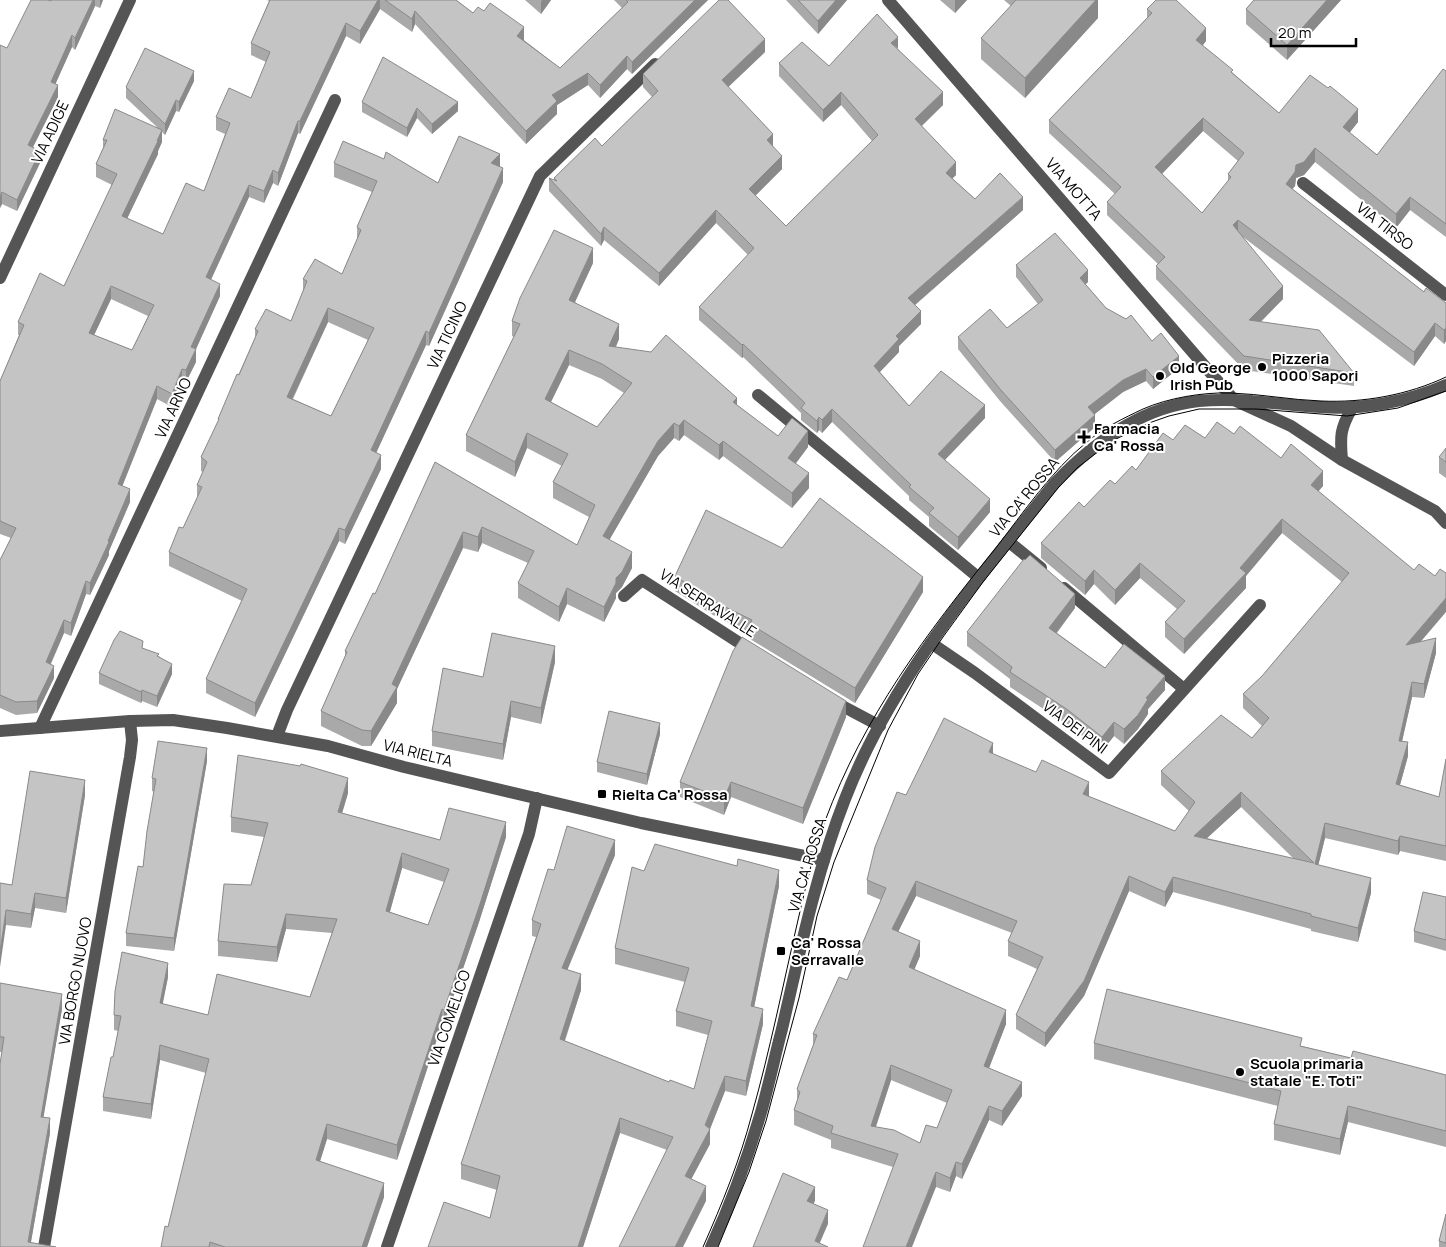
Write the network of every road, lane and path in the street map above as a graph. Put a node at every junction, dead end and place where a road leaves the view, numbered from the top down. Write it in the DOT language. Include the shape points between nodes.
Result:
graph roads {
  1 [pos="130,0"];
  2 [pos="888,0"];
  3 [pos="665,54"];
  4 [pos="335,100"];
  5 [pos="1303,183"];
  6 [pos="0,278"];
  7 [pos="1446,294"];
  8 [pos="1446,385"];
  9 [pos="758,395"];
  10 [pos="1234,400"];
  11 [pos="1352,408"];
  12 [pos="1342,460"];
  13 [pos="1446,522"];
  14 [pos="1008,541"];
  15 [pos="979,578"];
  16 [pos="624,596"];
  17 [pos="1260,605"];
  18 [pos="931,643"];
  19 [pos="762,657"];
  20 [pos="1184,689"];
  21 [pos="819,692"];
  22 [pos="130,721"];
  23 [pos="880,726"];
  24 [pos="40,728"];
  25 [pos="0,730"];
  26 [pos="277,736"];
  27 [pos="537,798"];
  28 [pos="824,860"];
  29 [pos="44,1247"];
  30 [pos="387,1247"];
  31 [pos="711,1247"];
  1 -- 6 [label="street, VIA ADIGE"];
  2 -- 10 [label="street, VIA MOTTA"];
  3 -- 26 [label="street, VIA TICINO" via="540,176"];
  4 -- 24 [label="street, VIA ARNO"];
  5 -- 7 [label="street, VIA TIRSO"];
  8 -- 11 [label="street, VIA CA' ROSSA" via="1396,401"];
  9 -- 15 [label="street"];
  10 -- 11 [label="street, VIA CA' ROSSA"];
  10 -- 12 [label="street" via="1291,426"];
  10 -- 14 [label="street, VIA CA' ROSSA" via="1166,408 1109,435 1073,464"];
  11 -- 12 [label="street" via="1342,424"];
  12 -- 13 [label="street" via="1435,511"];
  14 -- 15 [label="street, VIA CA' ROSSA"];
  14 -- 20 [label="street"];
  15 -- 18 [label="street, VIA CA' ROSSA"];
  16 -- 19 [label="street, VIA SERRAVALLE" via="642,580"];
  17 -- 20 [label="street, VIA DEI PINI"];
  18 -- 20 [label="street, VIA DEI PINI" via="1109,773"];
  18 -- 23 [label="street, VIA CA' ROSSA"];
  21 -- 23 [label="street"];
  22 -- 24 [label="street, VIA RIELTA"];
  22 -- 26 [label="street, VIA RIELTA" via="173,720"];
  22 -- 29 [label="street, VIA BORGO NUOVO" via="130,757"];
  23 -- 28 [label="street, VIA CA' ROSSA" via="846,798"];
  24 -- 25 [label="street, VIA RIELTA"];
  26 -- 27 [label="street, VIA RIELTA"];
  27 -- 28 [label="street, VIA RIELTA"];
  27 -- 30 [label="street, VIA COMELICO" via="529,834"];
  28 -- 31 [label="street, VIA CA' ROSSA" via="760,1118"];
}
